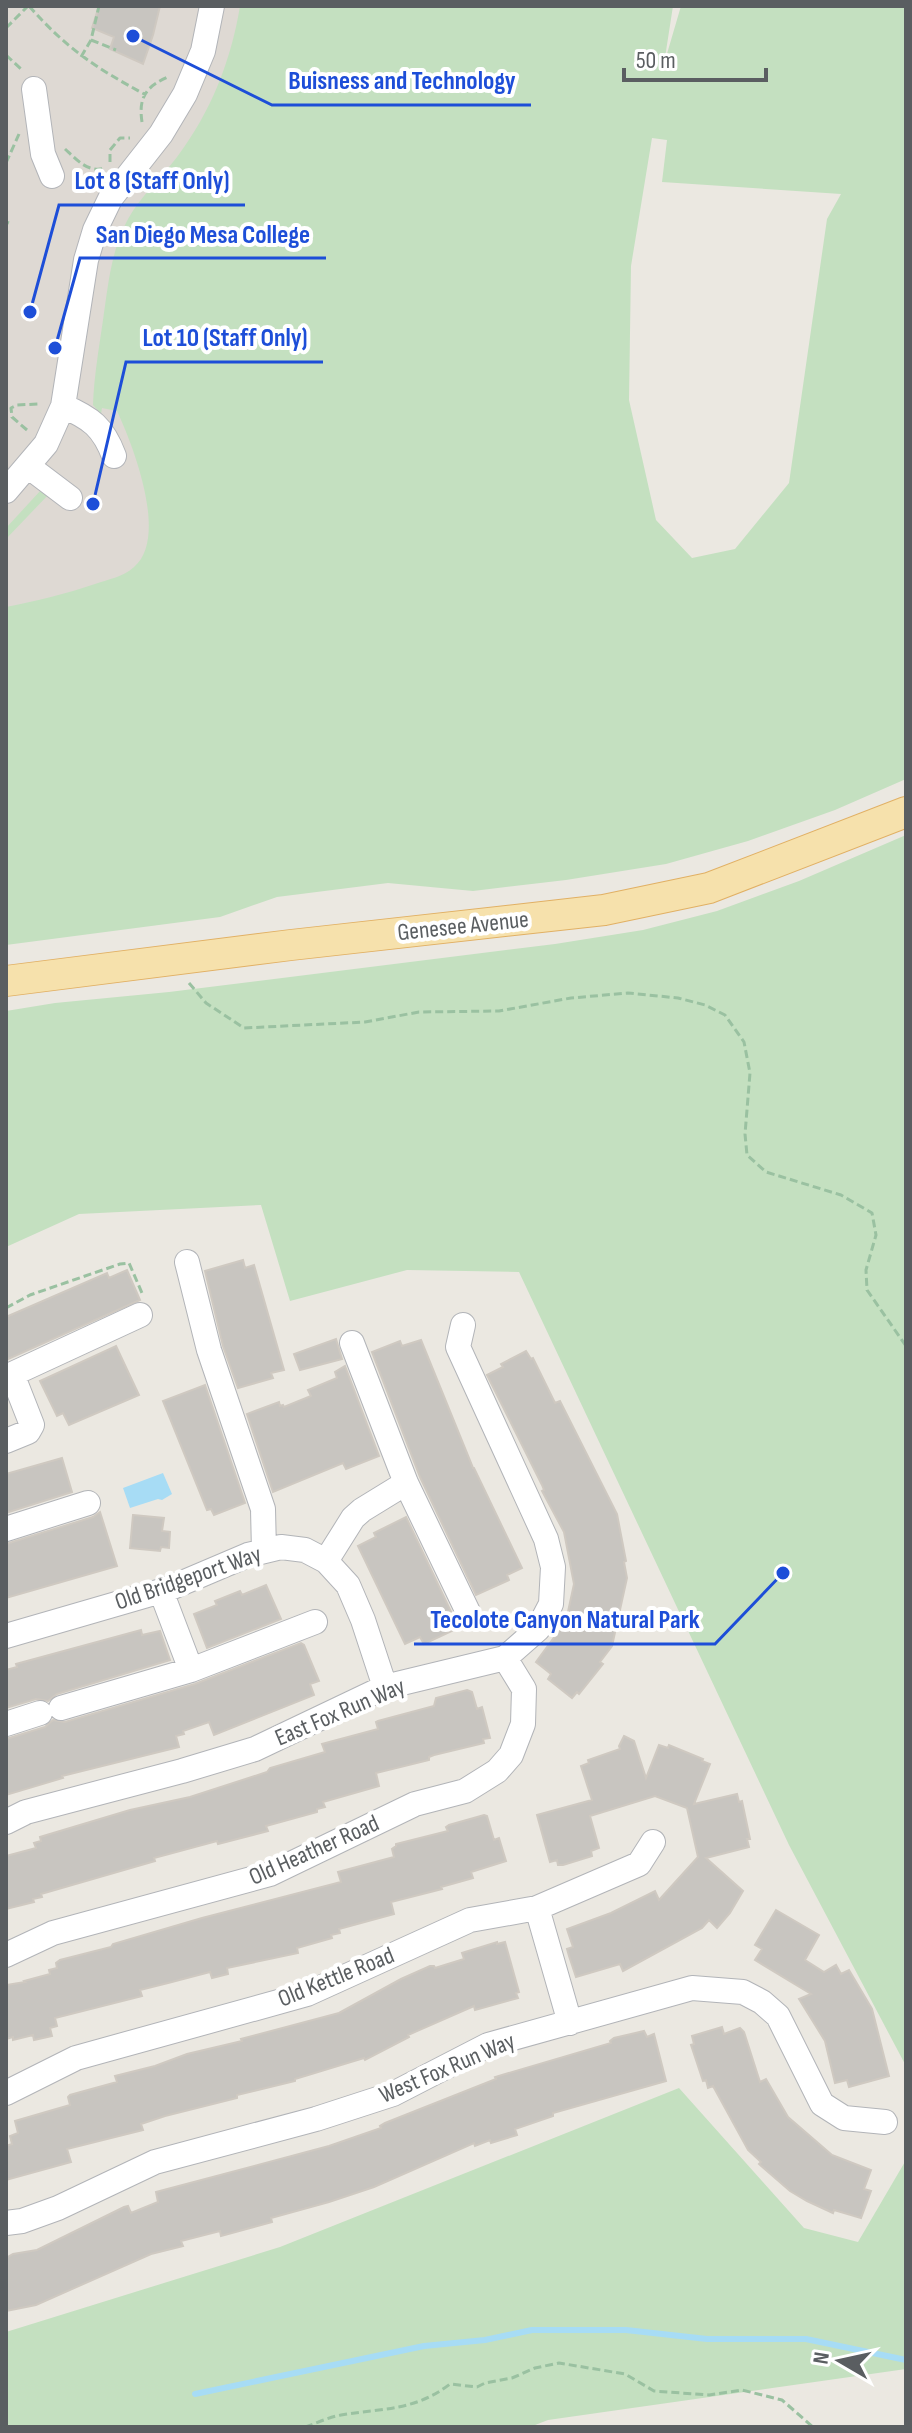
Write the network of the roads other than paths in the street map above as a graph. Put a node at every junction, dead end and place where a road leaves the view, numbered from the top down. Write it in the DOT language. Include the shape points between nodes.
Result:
graph roads {
  1 [pos="212,6"];
  2 [pos="34,89"];
  3 [pos="52,176"];
  4 [pos="51,405"];
  5 [pos="114,456"];
  6 [pos="29,467"];
  7 [pos="6,491"];
  8 [pos="70,498"];
  9 [pos="906,812"];
  10 [pos="6,981"];
  11 [pos="187,1262"];
  12 [pos="140,1315"];
  13 [pos="463,1325"];
  14 [pos="352,1343"];
  15 [pos="9,1376"];
  16 [pos="6,1441"];
  17 [pos="406,1483"];
  18 [pos="88,1503"];
  19 [pos="6,1529"];
  20 [pos="264,1551"];
  21 [pos="326,1561"];
  22 [pos="161,1591"];
  23 [pos="468,1612"];
  24 [pos="315,1622"];
  25 [pos="6,1636"];
  26 [pos="505,1658"];
  27 [pos="191,1670"];
  28 [pos="385,1687"];
  29 [pos="6,1724"];
  30 [pos="6,1822"];
  31 [pos="653,1842"];
  32 [pos="537,1908"];
  33 [pos="6,1955"];
  34 [pos="570,2023"];
  35 [pos="6,2093"];
  36 [pos="885,2122"];
  37 [pos="6,2223"];
  1 -- 4 [label="street" via="203,51 185,94 110,199 95,230"];
  2 -- 3 [label="street" via="43,154"];
  4 -- 5 [label="street" via="87,416"];
  4 -- 6 [label="street" via="46,444"];
  6 -- 7 [label="street"];
  6 -- 8 [label="street"];
  9 -- 10 [label="main road, Genesee Avenue" via="709,888 604,910"];
  11 -- 20 [label="street" via="209,1350 263,1509"];
  12 -- 15 [label="street"];
  13 -- 26 [label="street, East Fox Run Way" via="458,1347 546,1539 553,1567 551,1604 538,1629"];
  14 -- 17 [label="street"];
  15 -- 16 [label="street" via="32,1425"];
  17 -- 21 [label="street" via="353,1518"];
  17 -- 23 [label="street"];
  18 -- 19 [label="street"];
  20 -- 21 [label="street, Old Bridgeport Way" via="305,1550"];
  20 -- 22 [label="street, Old Bridgeport Way"];
  21 -- 28 [label="street" via="348,1585"];
  22 -- 25 [label="street, Old Bridgeport Way"];
  22 -- 27 [label="street"];
  24 -- 27 [label="street"];
  26 -- 28 [label="street, East Fox Run Way"];
  26 -- 33 [label="street, Old Heather Road" via="524,1689 523,1724 511,1755 465,1791 415,1804 270,1874 53,1933"];
  27 -- 29 [label="street"];
  28 -- 30 [label="street, East Fox Run Way" via="255,1749"];
  31 -- 32 [label="street, Old Kettle Road" via="639,1864"];
  32 -- 34 [label="street"];
  32 -- 35 [label="street, Old Kettle Road" via="470,1920 307,1994 76,2058"];
  34 -- 36 [label="street, West Fox Run Way" via="692,1988 743,1992 778,2016 822,2104 844,2118"];
  34 -- 37 [label="street, West Fox Run Way" via="488,2045 393,2094 155,2162 58,2208"];
}
